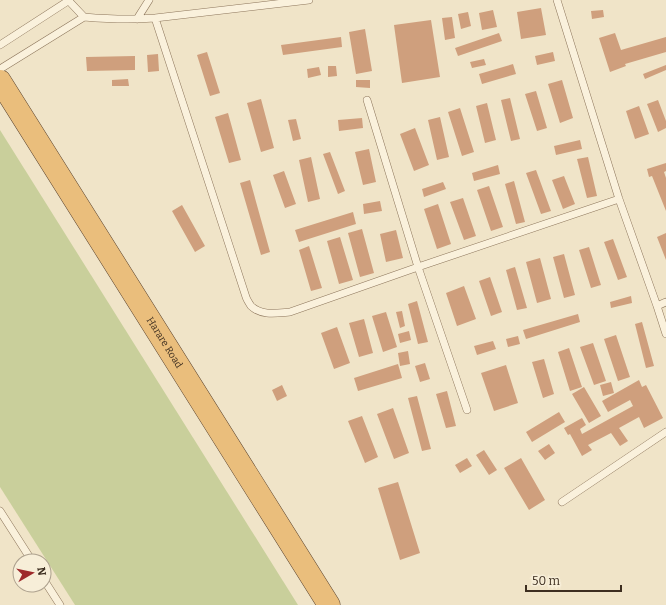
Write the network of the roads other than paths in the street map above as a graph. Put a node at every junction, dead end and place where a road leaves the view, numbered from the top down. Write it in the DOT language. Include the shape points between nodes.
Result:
graph roads {
  1 [pos="68,0"];
  2 [pos="149,0"];
  3 [pos="309,0"];
  4 [pos="557,0"];
  5 [pos="84,17"];
  6 [pos="155,18"];
  7 [pos="137,19"];
  8 [pos="0,45"];
  9 [pos="0,69"];
  10 [pos="0,81"];
  11 [pos="367,100"];
  12 [pos="618,199"];
  13 [pos="418,267"];
  14 [pos="666,302"];
  15 [pos="657,306"];
  16 [pos="666,334"];
  17 [pos="467,410"];
  18 [pos="666,432"];
  19 [pos="562,502"];
  20 [pos="0,511"];
  21 [pos="27,553"];
  22 [pos="52,592"];
  23 [pos="60,605"];
  24 [pos="329,605"];
  1 -- 5 [label="lane"];
  1 -- 8 [label="lane"];
  2 -- 7 [label="lane"];
  3 -- 6 [label="lane"];
  4 -- 12 [label="lane"];
  5 -- 7 [label="lane"];
  5 -- 9 [label="lane"];
  6 -- 7 [label="lane"];
  6 -- 13 [label="lane" via="246,297 252,307 263,313 290,312"];
  10 -- 24 [label="highway, Harare Road"];
  11 -- 13 [label="lane"];
  12 -- 13 [label="lane"];
  12 -- 15 [label="lane"];
  13 -- 17 [label="lane"];
  14 -- 15 [label="lane"];
  15 -- 16 [label="lane"];
  18 -- 19 [label="lane"];
  20 -- 21 [label="lane"];
  22 -- 23 [label="lane"];
}
